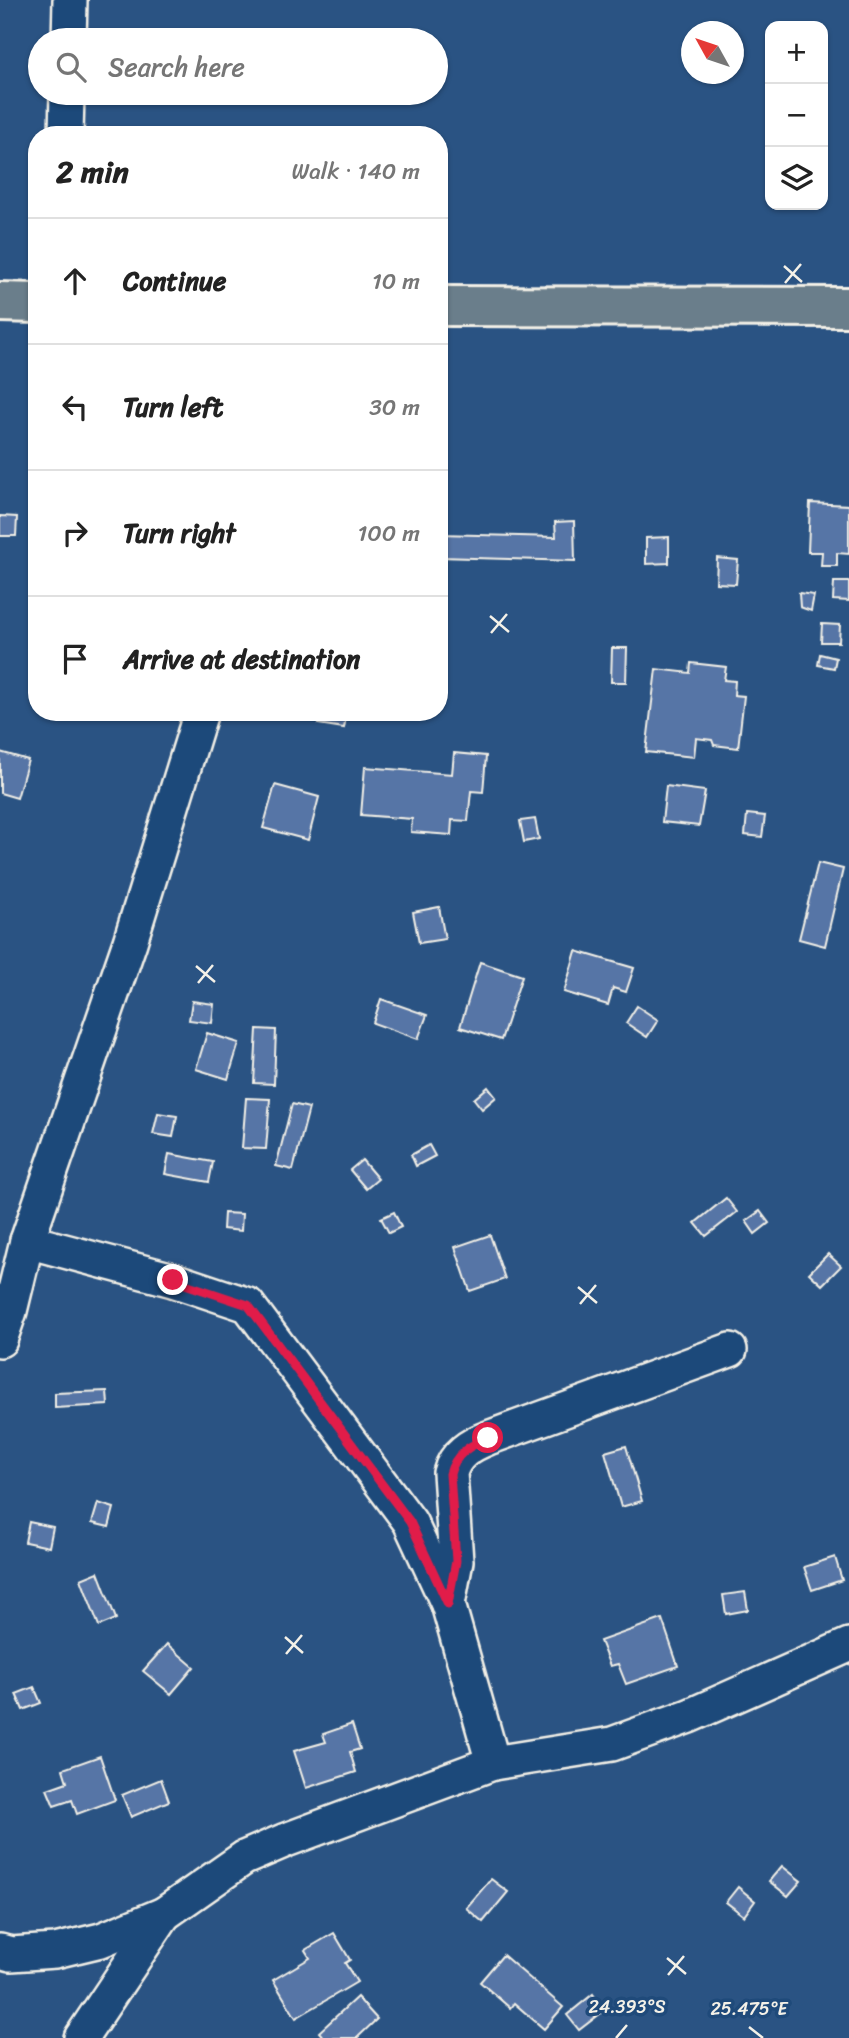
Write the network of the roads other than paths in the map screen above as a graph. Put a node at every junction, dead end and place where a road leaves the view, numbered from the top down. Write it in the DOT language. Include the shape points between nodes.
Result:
graph roads {
  1 [pos="70,0"];
  2 [pos="69,28"];
  3 [pos="67,105"];
  4 [pos="66,126"];
  5 [pos="0,302"];
  6 [pos="28,303"];
  7 [pos="448,306"];
  8 [pos="849,307"];
  9 [pos="198,721"];
  10 [pos="27,1241"];
  11 [pos="3,1320"];
  12 [pos="730,1350"];
  13 [pos="448,1604"];
  14 [pos="849,1645"];
  15 [pos="494,1763"];
  16 [pos="164,1914"];
  17 [pos="0,1951"];
  18 [pos="81,2038"];
  1 -- 2 [label="street"];
  3 -- 4 [label="street"];
  5 -- 6 [label="main road"];
  7 -- 8 [label="main road"];
  9 -- 10 [label="street" via="130,943"];
  10 -- 11 [label="street"];
  10 -- 13 [label="street" via="248,1305 410,1522"];
  12 -- 13 [label="street" via="488,1438 460,1454 450,1474 456,1561"];
  13 -- 15 [label="street"];
  14 -- 15 [label="street" via="689,1716 612,1744"];
  15 -- 16 [label="street" via="244,1858"];
  16 -- 17 [label="street" via="101,1940 55,1951"];
  16 -- 18 [label="street"];
}
